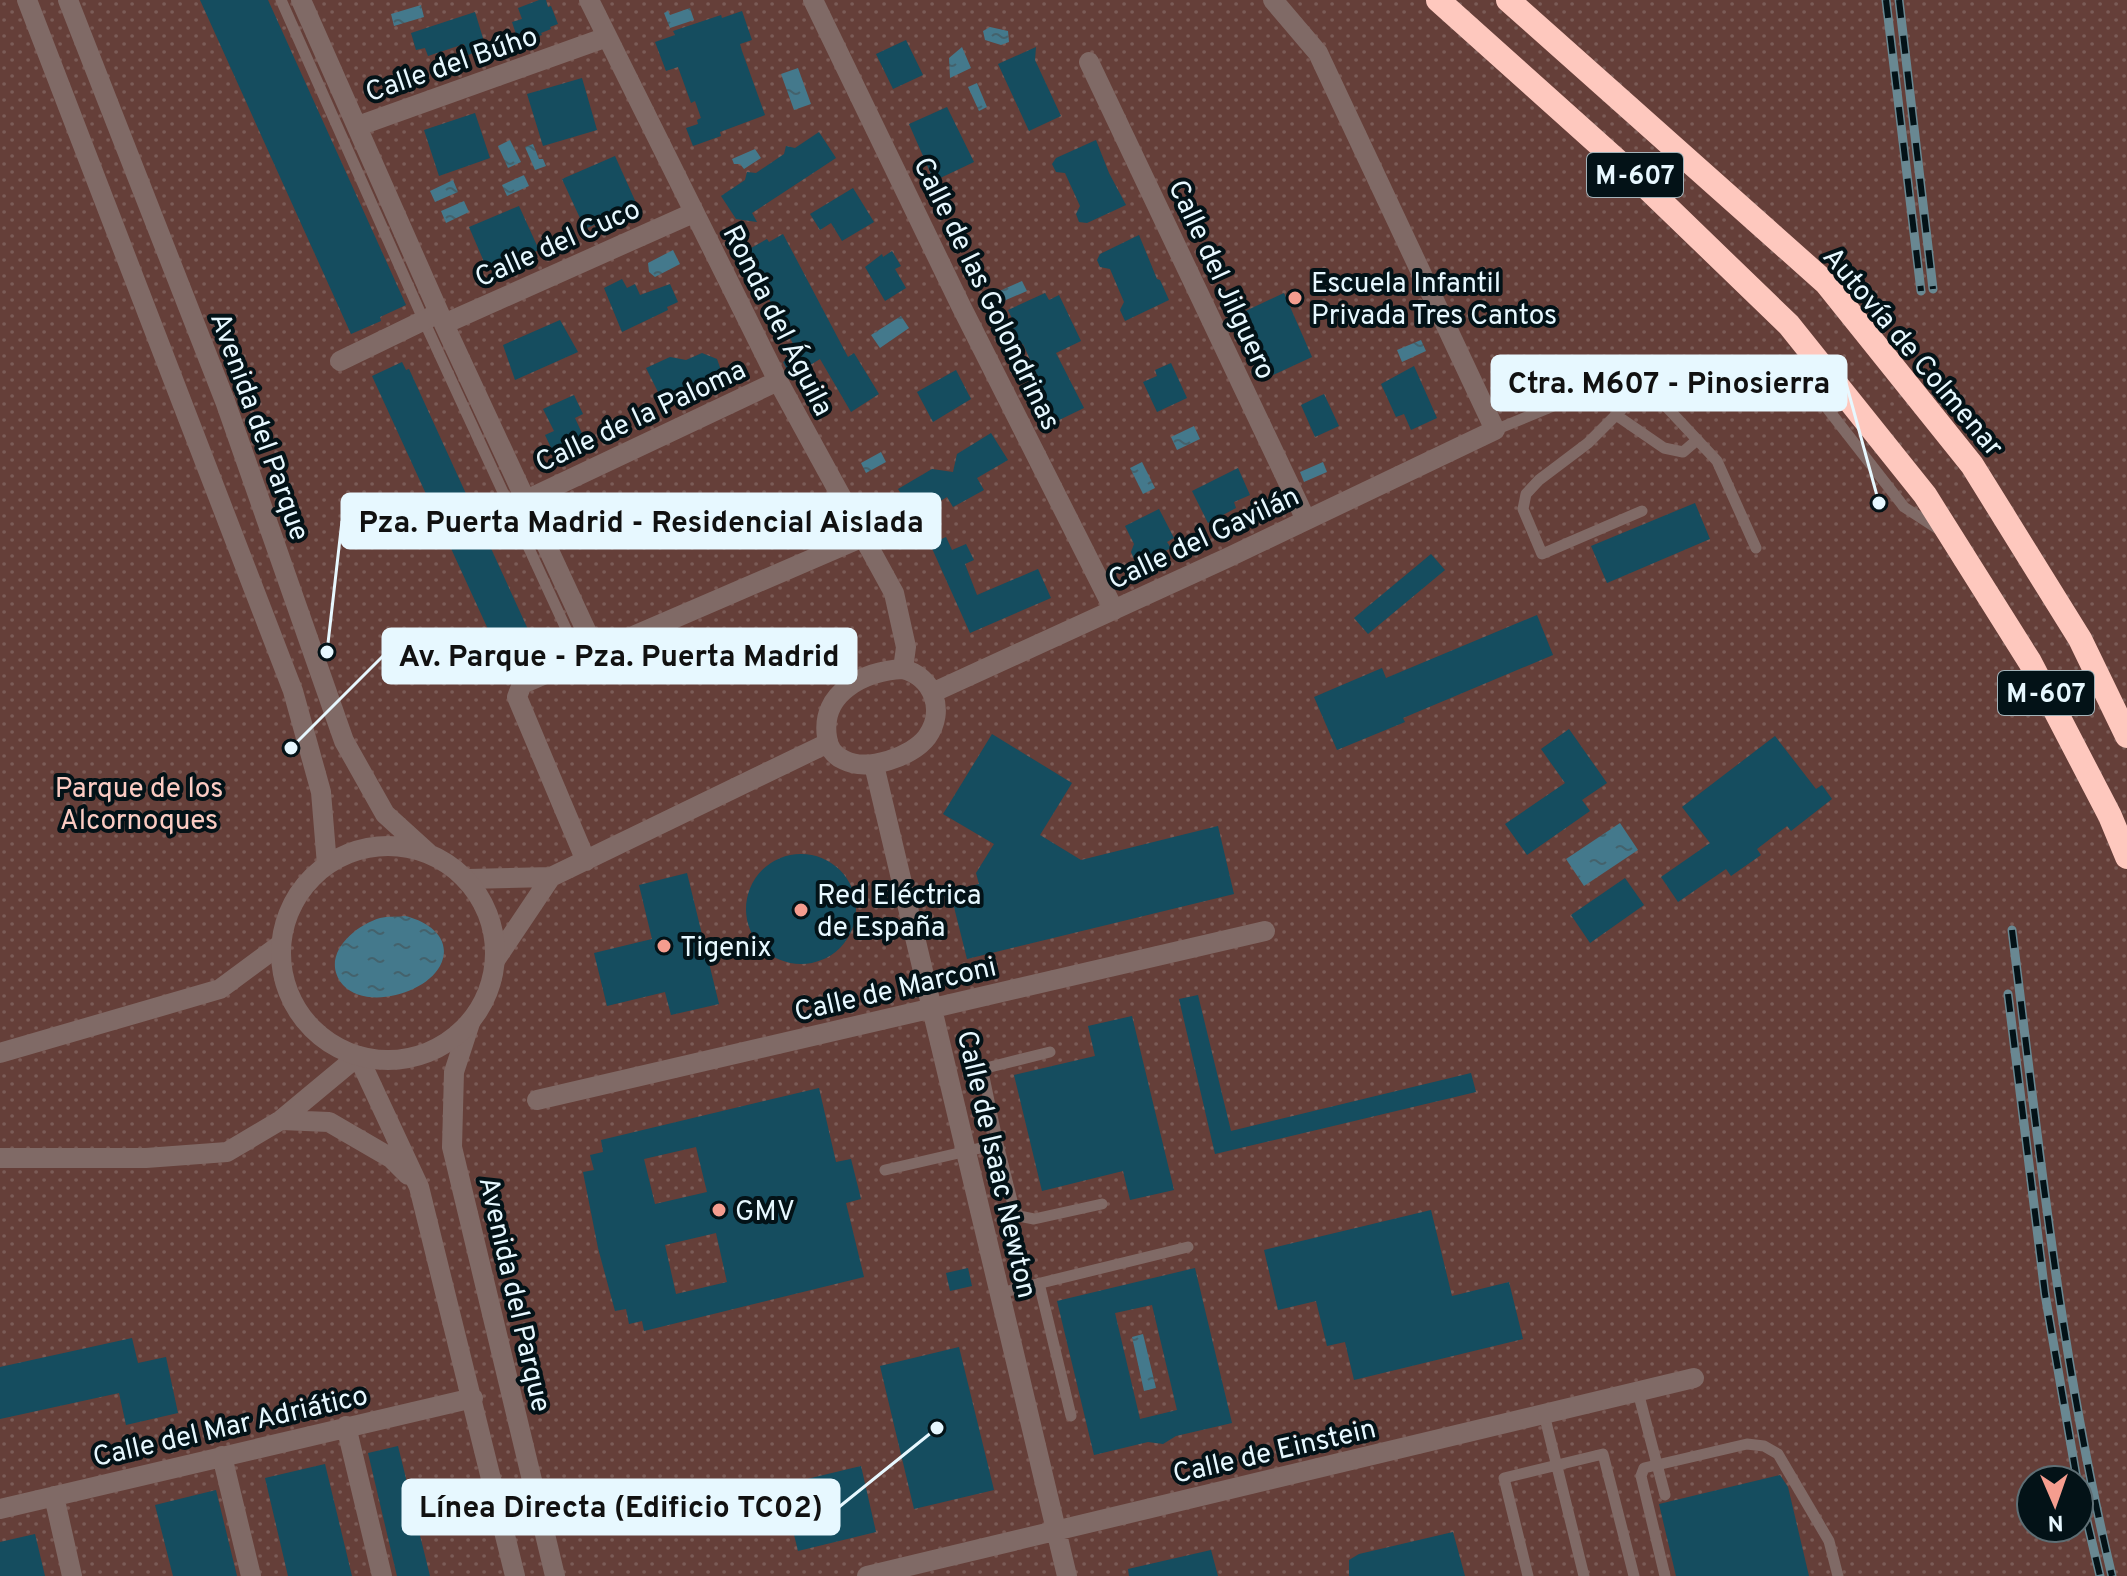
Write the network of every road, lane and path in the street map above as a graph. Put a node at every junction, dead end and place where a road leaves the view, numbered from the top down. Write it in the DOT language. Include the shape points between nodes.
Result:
graph roads {
  1 [pos="27,0"];
  2 [pos="68,0"];
  3 [pos="281,0"];
  4 [pos="301,0"];
  5 [pos="589,0"];
  6 [pos="813,0"];
  7 [pos="1273,0"];
  8 [pos="1438,0"];
  9 [pos="1508,0"];
  10 [pos="607,37"];
  11 [pos="1089,62"];
  12 [pos="358,126"];
  13 [pos="693,213"];
  14 [pos="436,319"];
  15 [pos="340,361"];
  16 [pos="778,381"];
  17 [pos="1619,411"];
  18 [pos="1495,430"];
  19 [pos="1697,440"];
  20 [pos="526,500"];
  21 [pos="1642,511"];
  22 [pos="1306,520"];
  23 [pos="863,537"];
  24 [pos="1756,548"];
  25 [pos="1114,610"];
  26 [pos="566,631"];
  27 [pos="588,655"];
  28 [pos="903,669"];
  29 [pos="473,672"];
  30 [pos="934,692"];
  31 [pos="2127,736"];
  32 [pos="828,743"];
  33 [pos="874,765"];
  34 [pos="428,853"];
  35 [pos="2127,857"];
  36 [pos="586,861"];
  37 [pos="327,865"];
  38 [pos="551,877"];
  39 [pos="466,879"];
  40 [pos="1265,931"];
  41 [pos="281,944"];
  42 [pos="496,959"];
  43 [pos="932,1008"];
  44 [pos="470,1023"];
  45 [pos="1050,1052"];
  46 [pos="0,1053"];
  47 [pos="358,1056"];
  48 [pos="537,1100"];
  49 [pos="281,1120"];
  50 [pos="998,1144"];
  51 [pos="966,1152"];
  52 [pos="0,1158"];
  53 [pos="885,1170"];
  54 [pos="419,1187"];
  55 [pos="1102,1204"];
  56 [pos="1188,1247"];
  57 [pos="1039,1283"];
  58 [pos="1000,1293"];
  59 [pos="1694,1378"];
  60 [pos="1638,1392"];
  61 [pos="473,1398"];
  62 [pos="1544,1414"];
  63 [pos="1071,1416"];
  64 [pos="346,1426"];
  65 [pos="222,1456"];
  66 [pos="1657,1464"];
  67 [pos="1556,1465"];
  68 [pos="1665,1495"];
  69 [pos="54,1496"];
  70 [pos="0,1509"];
  71 [pos="1057,1531"];
  72 [pos="72,1576"];
  73 [pos="251,1576"];
  74 [pos="382,1576"];
  75 [pos="515,1576"];
  76 [pos="555,1576"];
  77 [pos="867,1576"];
  78 [pos="1067,1576"];
  79 [pos="1528,1576"];
  80 [pos="1584,1576"];
  81 [pos="1634,1576"];
  82 [pos="1665,1576"];
  83 [pos="1838,1576"];
  1 -- 37 [label="street" via="293,691 321,792"];
  2 -- 34 [label="street, Avenida del Parque" via="225,401 344,741 385,814"];
  3 -- 14 [label="lane"];
  4 -- 12 [label="street"];
  5 -- 10 [label="street, Ronda del Águila"];
  6 -- 25 [label="street, Calle de las Golondrinas"];
  7 -- 18 [label="street" via="1318,53"];
  8 -- 35 [label="highway, M-607" via="1641,182 1789,325 1925,495 2030,662"];
  9 -- 31 [label="highway, Autovía de Colmenar / M-607" via="1826,283 1972,465 2080,639"];
  10 -- 12 [label="street, Calle del Búho"];
  10 -- 13 [label="street, Ronda del Águila"];
  11 -- 22 [label="street, Calle del Jilguero"];
  12 -- 14 [label="street"];
  13 -- 14 [label="street, Calle del Cuco"];
  13 -- 16 [label="street, Ronda del Águila"];
  14 -- 15 [label="street, Calle del Cuco"];
  14 -- 20 [label="street"];
  14 -- 26 [label="lane"];
  16 -- 20 [label="street, Calle de la Paloma"];
  16 -- 23 [label="street, Ronda del Águila"];
  17 -- 18 [label="lane" via="1601,390 1592,390"];
  17 -- 19 [label="lane" via="1664,448 1683,452"];
  17 -- 19 [label="lane" via="1646,385"];
  17 -- 21 [label="lane" via="1532,487 1523,509 1542,554"];
  18 -- 22 [label="street, Calle del Gavilán"];
  19 -- 24 [label="lane" via="1717,461"];
  20 -- 27 [label="street"];
  22 -- 25 [label="street, Calle del Gavilán"];
  23 -- 27 [label="street"];
  23 -- 28 [label="street, Ronda del Águila" via="894,593 906,647"];
  25 -- 30 [label="street, Calle del Gavilán"];
  26 -- 27 [label="lane"];
  26 -- 29 [label="lane"];
  27 -- 36 [label="street" via="522,684 517,697"];
  28 -- 30 [label="street" via="917,672"];
  28 -- 32 [label="street" via="873,674 837,695 827,717"];
  30 -- 33 [label="street" via="927,736"];
  32 -- 33 [label="street" via="844,760"];
  32 -- 36 [label="street"];
  33 -- 43 [label="street, Calle de Isaac Newton"];
  34 -- 37 [label="street" via="382,847 359,850"];
  34 -- 39 [label="street"];
  36 -- 38 [label="street"];
  37 -- 41 [label="street" via="304,886 288,913"];
  38 -- 39 [label="street"];
  38 -- 42 [label="street"];
  39 -- 42 [label="street" via="492,923"];
  40 -- 43 [label="street, Calle de Marconi"];
  41 -- 46 [label="street" via="220,989"];
  41 -- 47 [label="street" via="282,974 293,1003 311,1028 335,1047"];
  42 -- 44 [label="street" via="488,993"];
  43 -- 48 [label="street, Calle de Marconi"];
  43 -- 51 [label="street, Calle de Isaac Newton"];
  44 -- 47 [label="street" via="422,1055 393,1060"];
  44 -- 76 [label="street, Avenida del Parque" via="454,1072 452,1147"];
  45 -- 50 [label="lane" via="983,1072"];
  47 -- 49 [label="street"];
  47 -- 54 [label="street"];
  49 -- 52 [label="street" via="227,1152"];
  49 -- 54 [label="street" via="329,1122 391,1158"];
  50 -- 51 [label="lane"];
  50 -- 55 [label="lane" via="1019,1216 1034,1219"];
  51 -- 53 [label="lane"];
  51 -- 58 [label="street, Calle de Isaac Newton"];
  54 -- 61 [label="street"];
  56 -- 57 [label="lane"];
  57 -- 58 [label="lane"];
  57 -- 63 [label="lane"];
  58 -- 71 [label="street, Calle de Isaac Newton"];
  59 -- 60 [label="street, Calle de Einstein"];
  60 -- 62 [label="street, Calle de Einstein"];
  60 -- 66 [label="lane"];
  61 -- 64 [label="street, Calle del Mar Adriático"];
  61 -- 75 [label="street"];
  62 -- 67 [label="lane"];
  62 -- 71 [label="street, Calle de Einstein"];
  64 -- 65 [label="street, Calle del Mar Adriático"];
  64 -- 74 [label="street"];
  65 -- 69 [label="street, Calle del Mar Adriático"];
  65 -- 73 [label="street"];
  66 -- 68 [label="lane"];
  66 -- 82 [label="lane" via="1644,1468 1641,1476"];
  66 -- 83 [label="lane" via="1747,1444 1778,1454 1829,1541"];
  67 -- 79 [label="lane" via="1504,1478"];
  67 -- 80 [label="lane"];
  67 -- 81 [label="lane" via="1603,1454"];
  69 -- 70 [label="street, Calle del Mar Adriático"];
  69 -- 72 [label="street"];
  71 -- 77 [label="street, Calle de Einstein"];
  71 -- 78 [label="street, Calle de Isaac Newton"];
}
